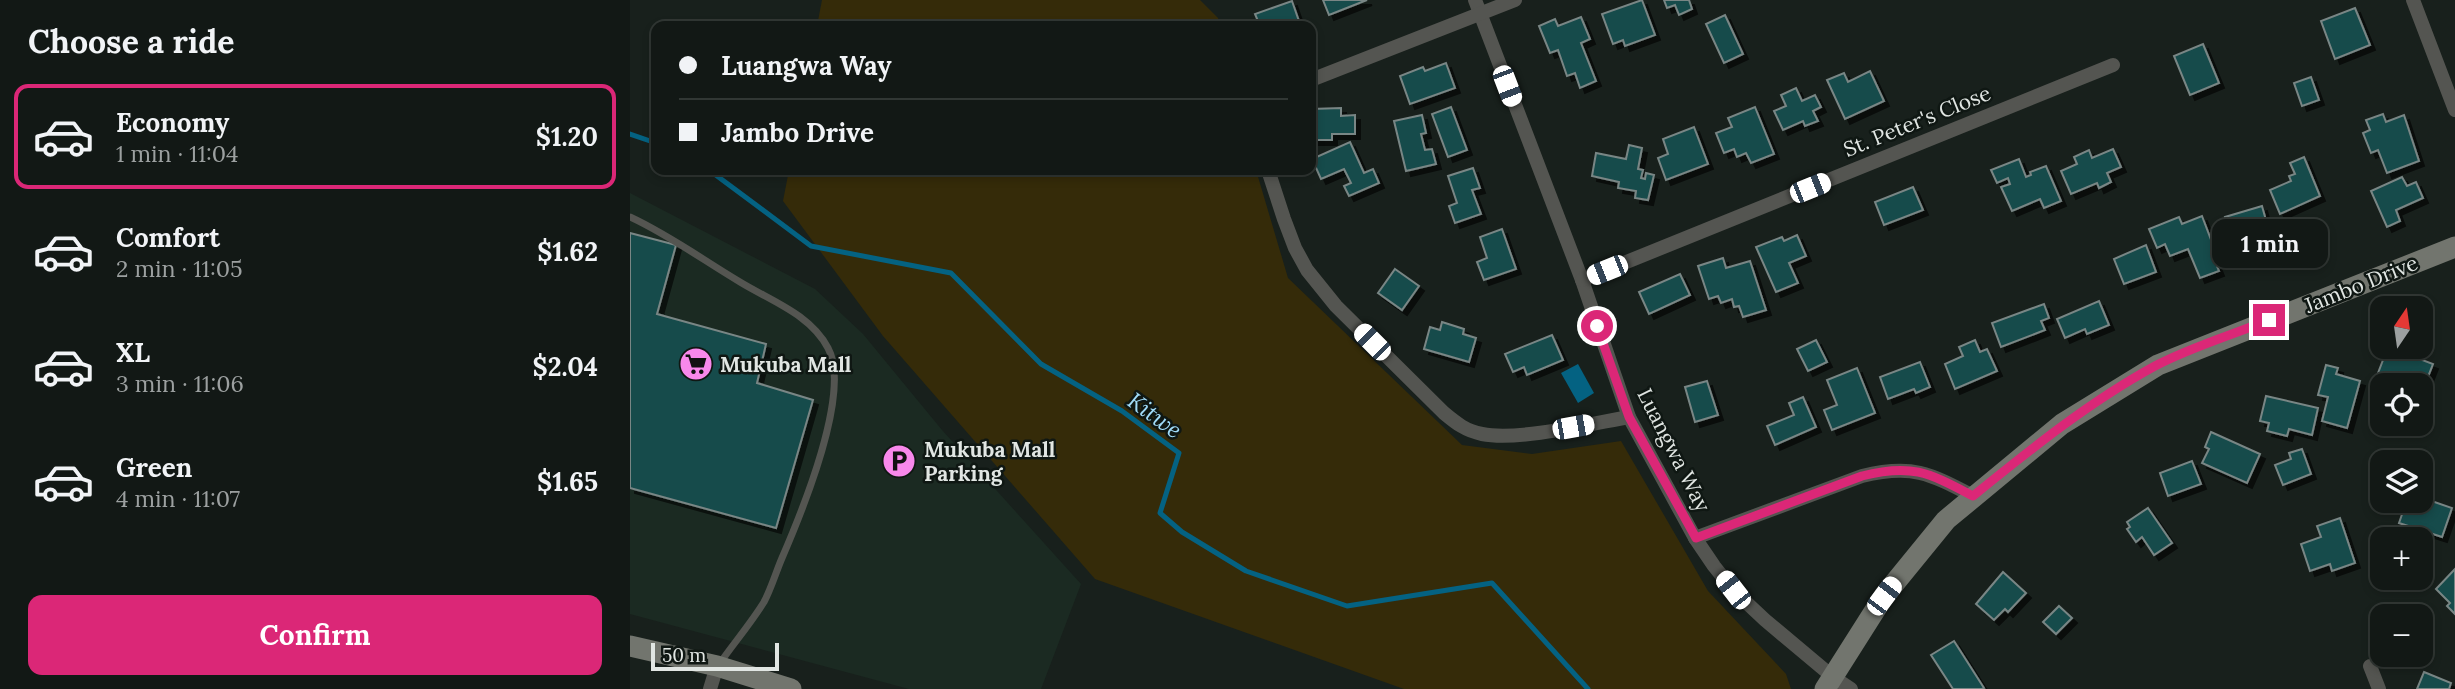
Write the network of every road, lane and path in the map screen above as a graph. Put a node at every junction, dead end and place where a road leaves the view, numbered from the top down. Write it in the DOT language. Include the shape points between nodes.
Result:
graph roads {
  1 [pos="1515,0"];
  2 [pos="2413,0"];
  3 [pos="1478,7"];
  4 [pos="2113,65"];
  5 [pos="1316,78"];
  6 [pos="2455,110"];
  7 [pos="1270,175"];
  8 [pos="630,217"];
  9 [pos="2455,247"];
  10 [pos="1582,280"];
  11 [pos="1629,417"];
  12 [pos="1973,496"];
  13 [pos="1696,538"];
  14 [pos="630,646"];
  15 [pos="717,666"];
  16 [pos="2370,667"];
  17 [pos="1829,683"];
  18 [pos="710,689"];
  19 [pos="791,689"];
  20 [pos="1851,689"];
  21 [pos="2379,689"];
  1 -- 3 [label="street"];
  2 -- 6 [label="street"];
  3 -- 5 [label="street"];
  3 -- 10 [label="street, Luangwa Way"];
  4 -- 10 [label="street, St. Peter's Close"];
  7 -- 11 [label="street" via="1307,270 1336,306 1462,428 1499,435"];
  8 -- 15 [label="lane" via="792,310 821,335 830,352 835,386 824,445 805,503 764,602"];
  9 -- 12 [label="main road, Jambo Drive" via="2158,365 2062,424"];
  10 -- 11 [label="street, Luangwa Way"];
  11 -- 13 [label="street, Luangwa Way"];
  12 -- 13 [label="street" via="1931,474 1885,470"];
  12 -- 17 [label="main road, Jambo Drive" via="1946,520 1884,596"];
  13 -- 17 [label="street, Luangwa Way" via="1733,590"];
  14 -- 15 [label="main road"];
  15 -- 18 [label="street"];
  15 -- 19 [label="main road"];
  16 -- 21 [label="street"];
  17 -- 20 [label="street, Luangwa Way"];
}
